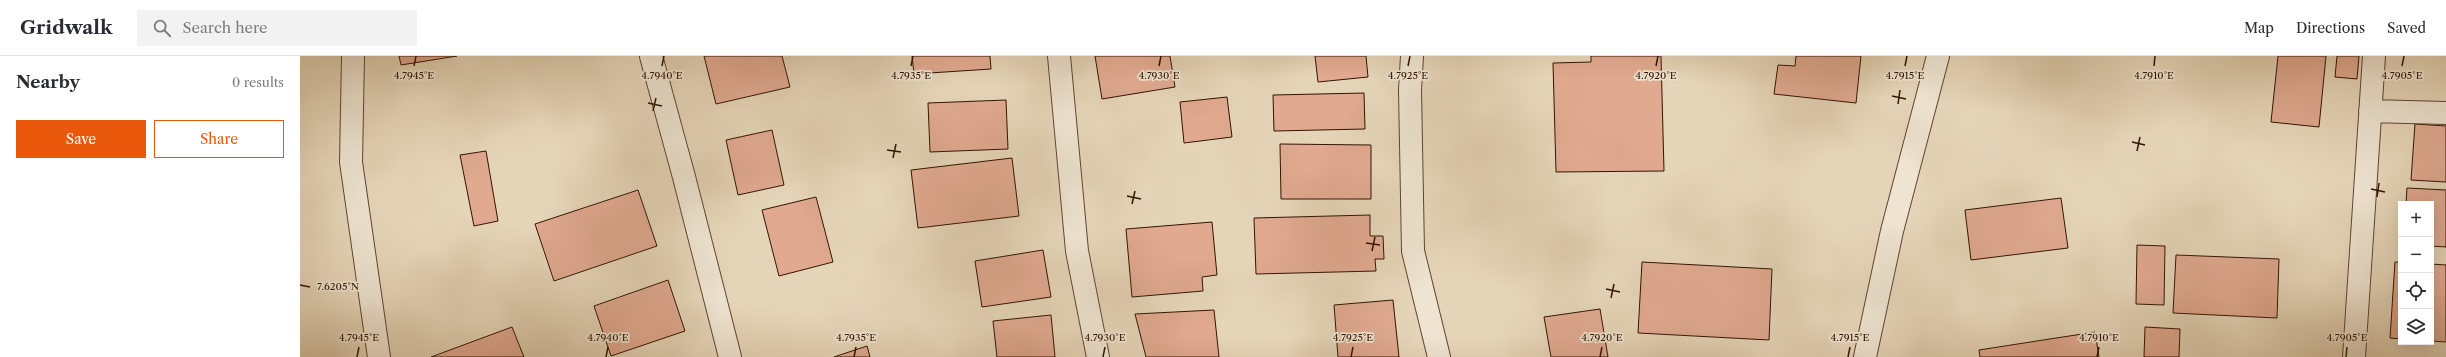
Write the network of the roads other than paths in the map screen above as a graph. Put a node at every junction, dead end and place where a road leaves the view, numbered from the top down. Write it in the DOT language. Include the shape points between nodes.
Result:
graph roads {
  1 [pos="353,56"];
  2 [pos="651,56"];
  3 [pos="1059,56"];
  4 [pos="1412,56"];
  5 [pos="1938,56"];
  6 [pos="2374,56"];
  7 [pos="2370,111"];
  8 [pos="2446,114"];
  9 [pos="691,193"];
  10 [pos="379,357"];
  11 [pos="730,357"];
  12 [pos="1098,357"];
  13 [pos="1439,357"];
  14 [pos="1865,357"];
  15 [pos="2354,357"];
  1 -- 10 [label="street" via="351,162"];
  2 -- 11 [label="street"];
  3 -- 12 [label="street" via="1076,251"];
  4 -- 13 [label="street" via="1410,90 1413,251"];
  5 -- 14 [label="street" via="1892,231"];
  6 -- 7 [label="street"];
  7 -- 8 [label="street"];
  7 -- 15 [label="street"];
  9 -- 11 [label="street"];
}
